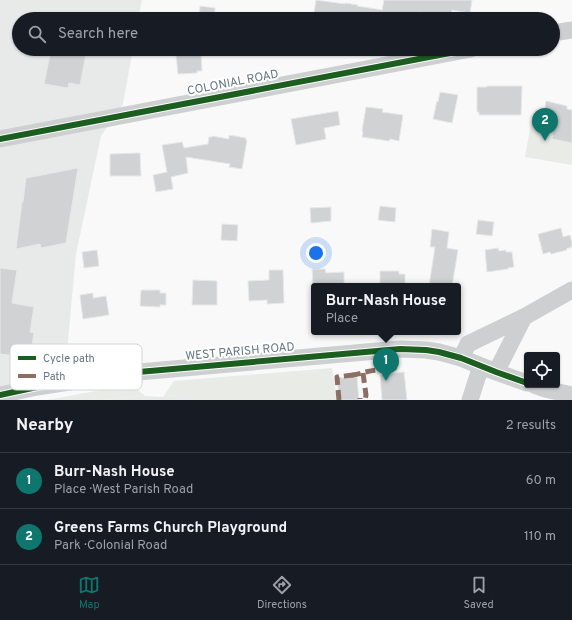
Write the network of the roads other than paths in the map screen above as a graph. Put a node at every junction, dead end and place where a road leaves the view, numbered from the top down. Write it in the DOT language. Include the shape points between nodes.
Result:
graph roads {
  1 [pos="572,30"];
  2 [pos="560,32"];
  3 [pos="434,56"];
  4 [pos="0,139"];
  5 [pos="572,290"];
  6 [pos="524,317"];
  7 [pos="461,358"];
  8 [pos="488,369"];
  9 [pos="142,372"];
  10 [pos="524,382"];
  11 [pos="542,388"];
  12 [pos="23,390"];
  13 [pos="0,395"];
  14 [pos="474,395"];
  15 [pos="572,395"];
  1 -- 2 [label="street"];
  3 -- 4 [label="street, COLONIAL ROAD"];
  5 -- 6 [label="street"];
  6 -- 7 [label="street" via="468,344"];
  6 -- 8 [label="street"];
  7 -- 8 [label="street, WEST PARISH ROAD"];
  7 -- 9 [label="street, WEST PARISH ROAD" via="426,350 400,349"];
  8 -- 10 [label="street, WEST PARISH ROAD"];
  8 -- 14 [label="street"];
  11 -- 15 [label="street"];
  12 -- 13 [label="street, WEST PARISH ROAD"];
}
